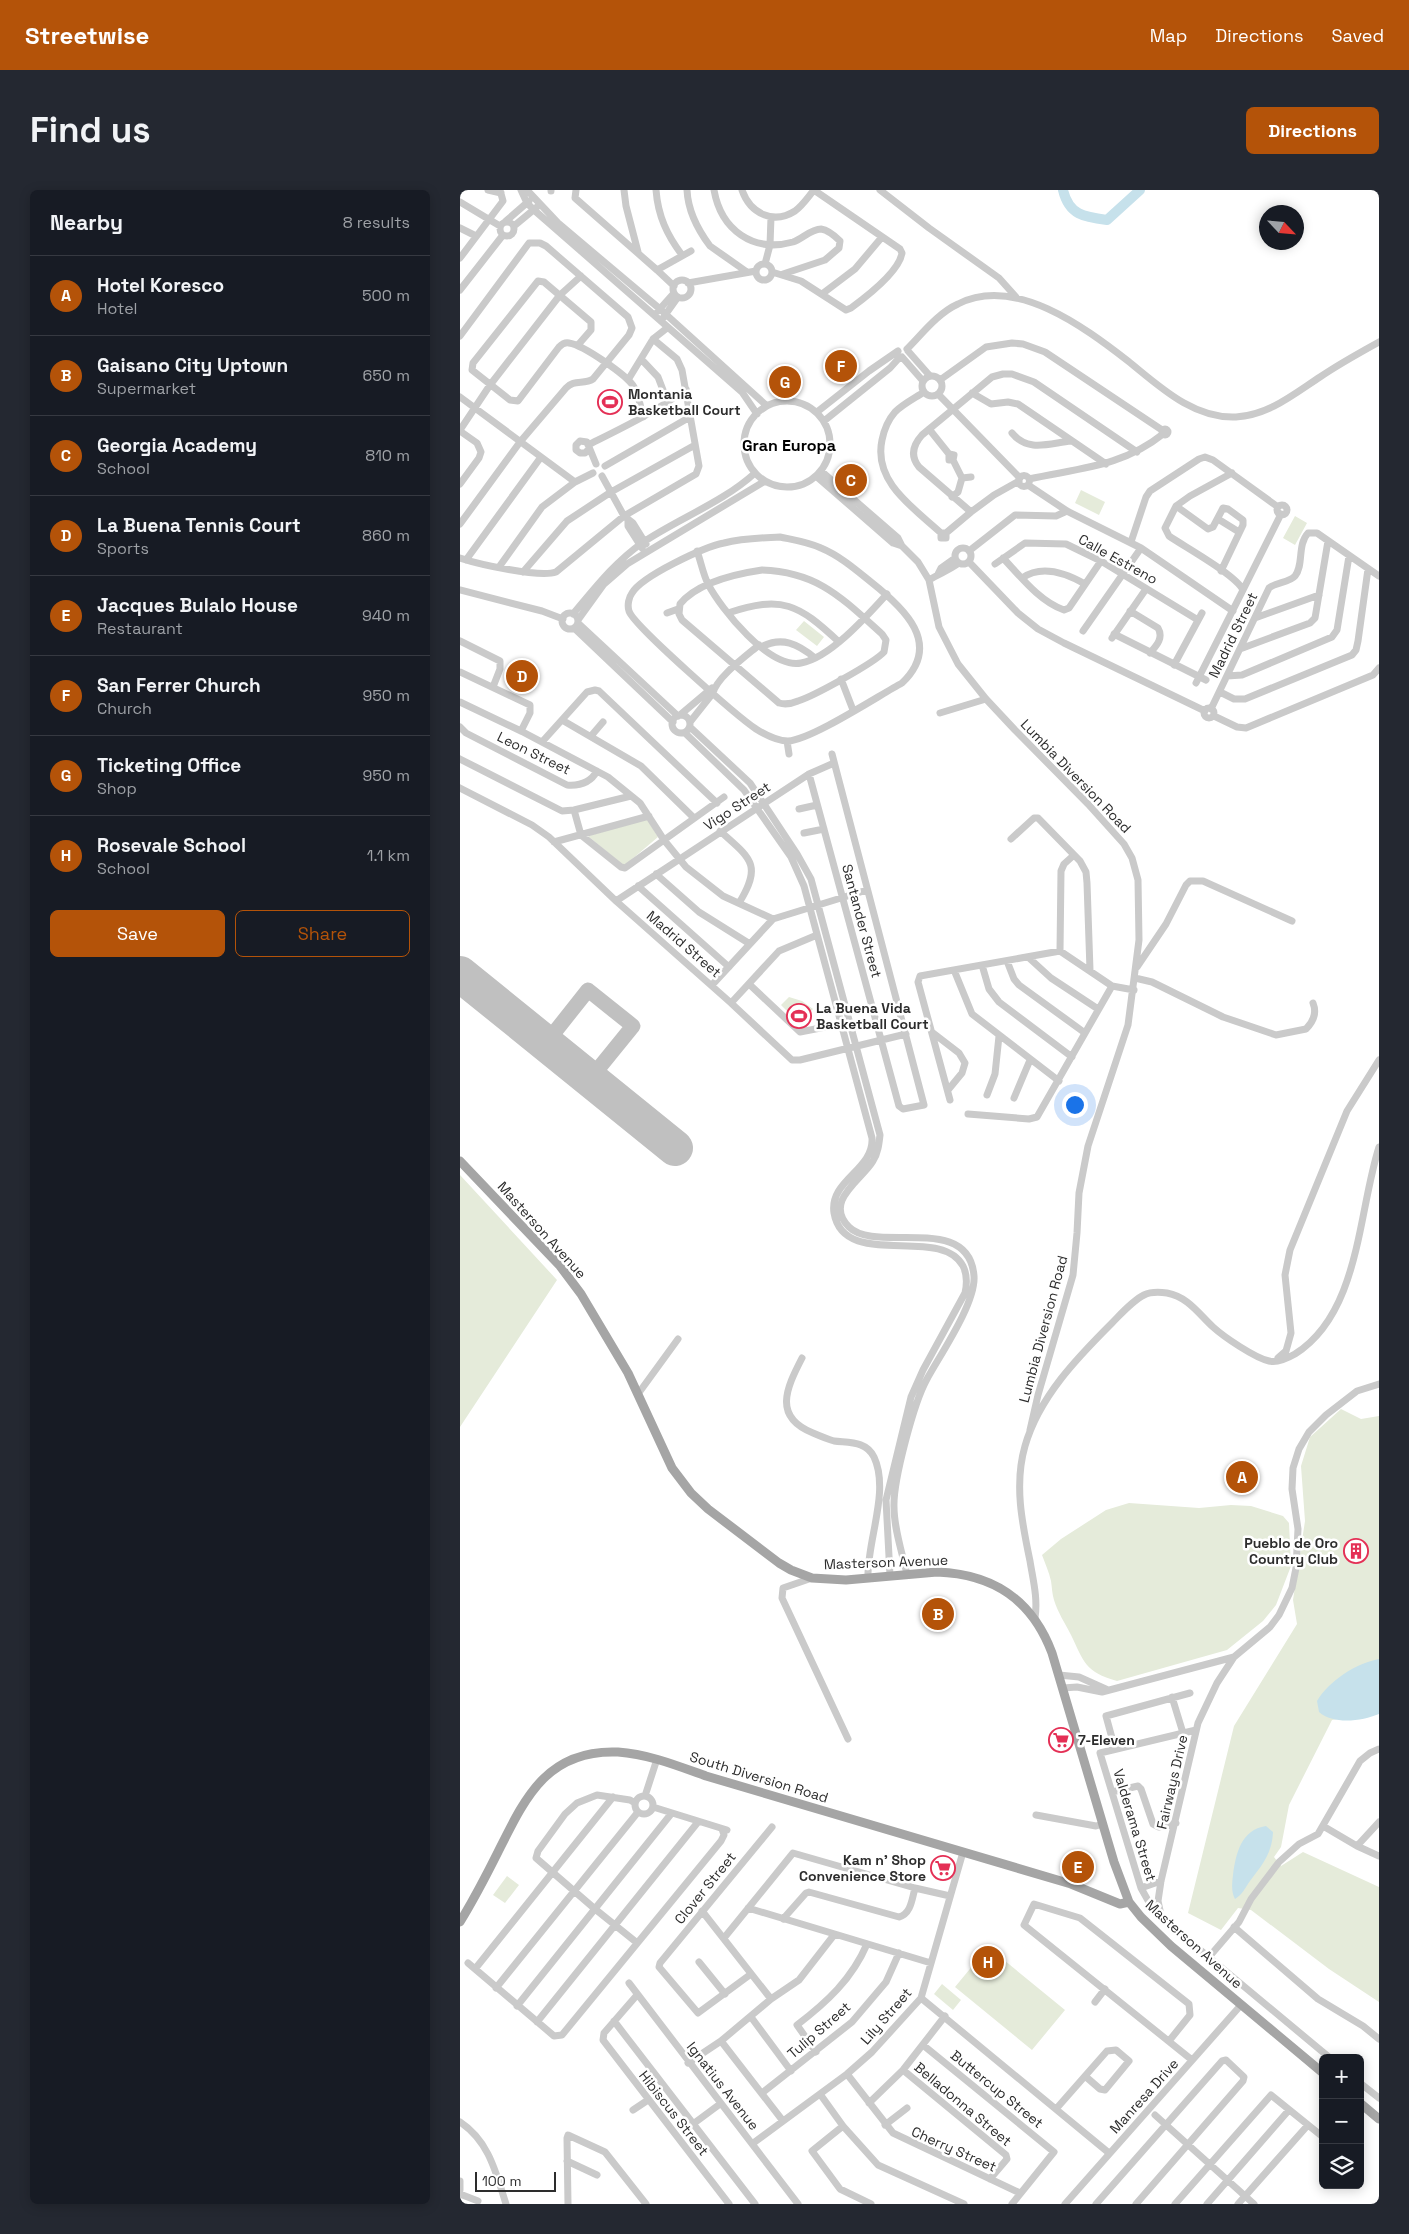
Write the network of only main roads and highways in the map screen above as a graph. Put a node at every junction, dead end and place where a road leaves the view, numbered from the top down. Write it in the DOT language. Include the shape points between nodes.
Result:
graph roads {
  1 [pos="460,1161"];
  2 [pos="1129,1902"];
  3 [pos="460,1922"];
  4 [pos="1319,2070"];
  5 [pos="1364,2107"];
  6 [pos="1379,2119"];
  1 -- 2 [label="main road, Masterson Avenue" via="569,1278 600,1323 672,1468 694,1496 779,1563 812,1578 846,1580 952,1572 982,1579 1008,1592 1035,1618 1059,1674"];
  2 -- 3 [label="main road, South Diversion Road" via="1120,1904 1071,1884 657,1759 618,1752 588,1755 565,1763 543,1777 520,1810"];
  2 -- 4 [label="main road, Masterson Avenue" via="1158,1934"];
  5 -- 6 [label="main road"];
}
